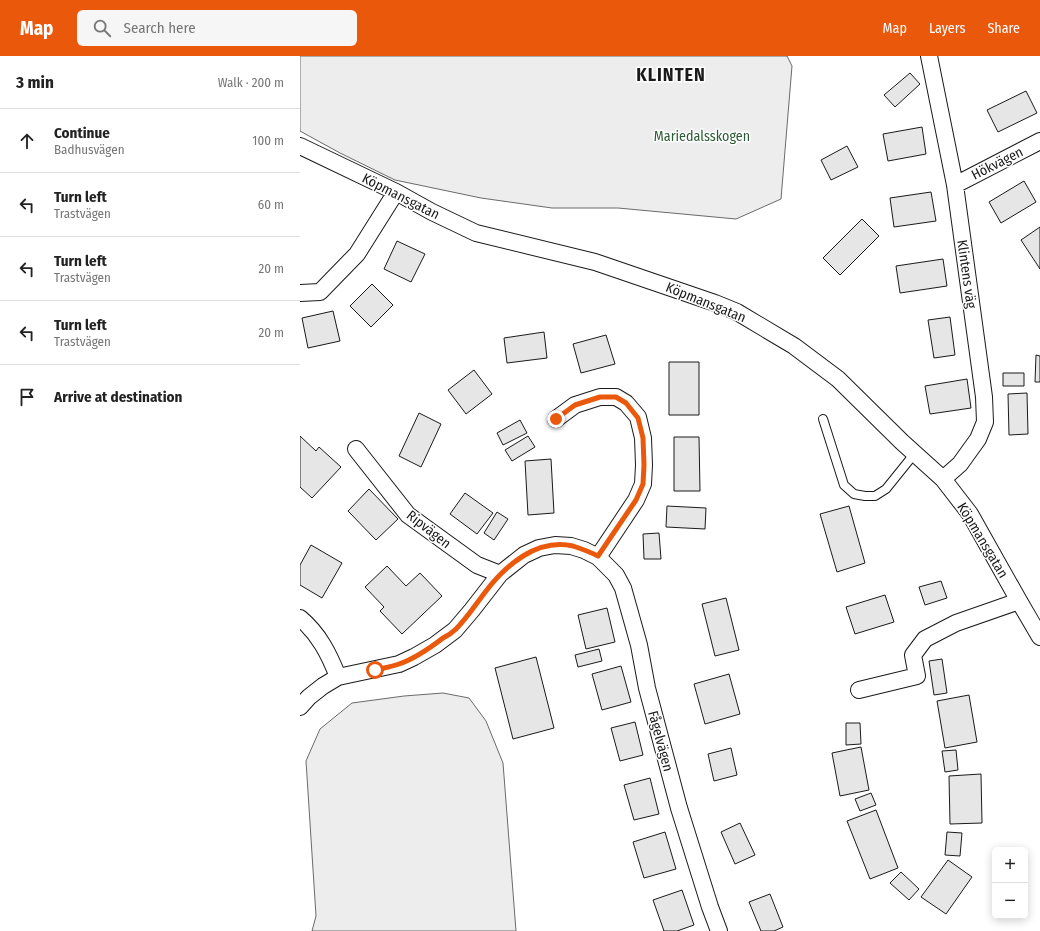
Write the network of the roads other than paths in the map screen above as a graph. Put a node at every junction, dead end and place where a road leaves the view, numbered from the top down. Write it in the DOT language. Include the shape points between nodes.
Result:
graph roads {
  1 [pos="929,56"];
  2 [pos="1040,141"];
  3 [pos="300,146"];
  4 [pos="955,185"];
  5 [pos="396,192"];
  6 [pos="300,293"];
  7 [pos="556,419"];
  8 [pos="824,419"];
  9 [pos="356,449"];
  10 [pos="915,453"];
  11 [pos="944,479"];
  12 [pos="598,556"];
  13 [pos="500,574"];
  14 [pos="1019,601"];
  15 [pos="300,618"];
  16 [pos="1040,637"];
  17 [pos="338,677"];
  18 [pos="859,690"];
  19 [pos="300,708"];
  20 [pos="719,931"];
  1 -- 4 [label="street, Klintens väg"];
  2 -- 4 [label="street, Hökvägen"];
  3 -- 5 [label="street, Köpmansgatan"];
  4 -- 11 [label="street, Klintens väg" via="985,422 978,439 960,464"];
  5 -- 6 [label="street" via="357,254 320,292"];
  5 -- 10 [label="street, Köpmansgatan" via="476,232 594,262 736,312 794,346 838,379"];
  7 -- 12 [label="street" via="575,405 600,397 616,397 626,403 638,418 643,438 643,484 636,500"];
  8 -- 10 [label="lane" via="844,485 854,494 875,496 886,489"];
  9 -- 13 [label="street, Ripvägen" via="408,515 477,565"];
  10 -- 11 [label="street, Köpmansgatan"];
  11 -- 14 [label="street, Köpmansgatan" via="970,514"];
  12 -- 13 [label="street" via="571,546 555,545 539,548 524,555"];
  12 -- 20 [label="street, Fågelvägen" via="616,575 623,588 679,808"];
  13 -- 17 [label="street" via="455,630 435,645 399,664"];
  14 -- 16 [label="street, Köpmansgatan"];
  14 -- 18 [label="street" via="956,623 925,639 913,655 917,676"];
  15 -- 17 [label="street" via="323,645"];
  17 -- 19 [label="street" via="309,697"];
}
